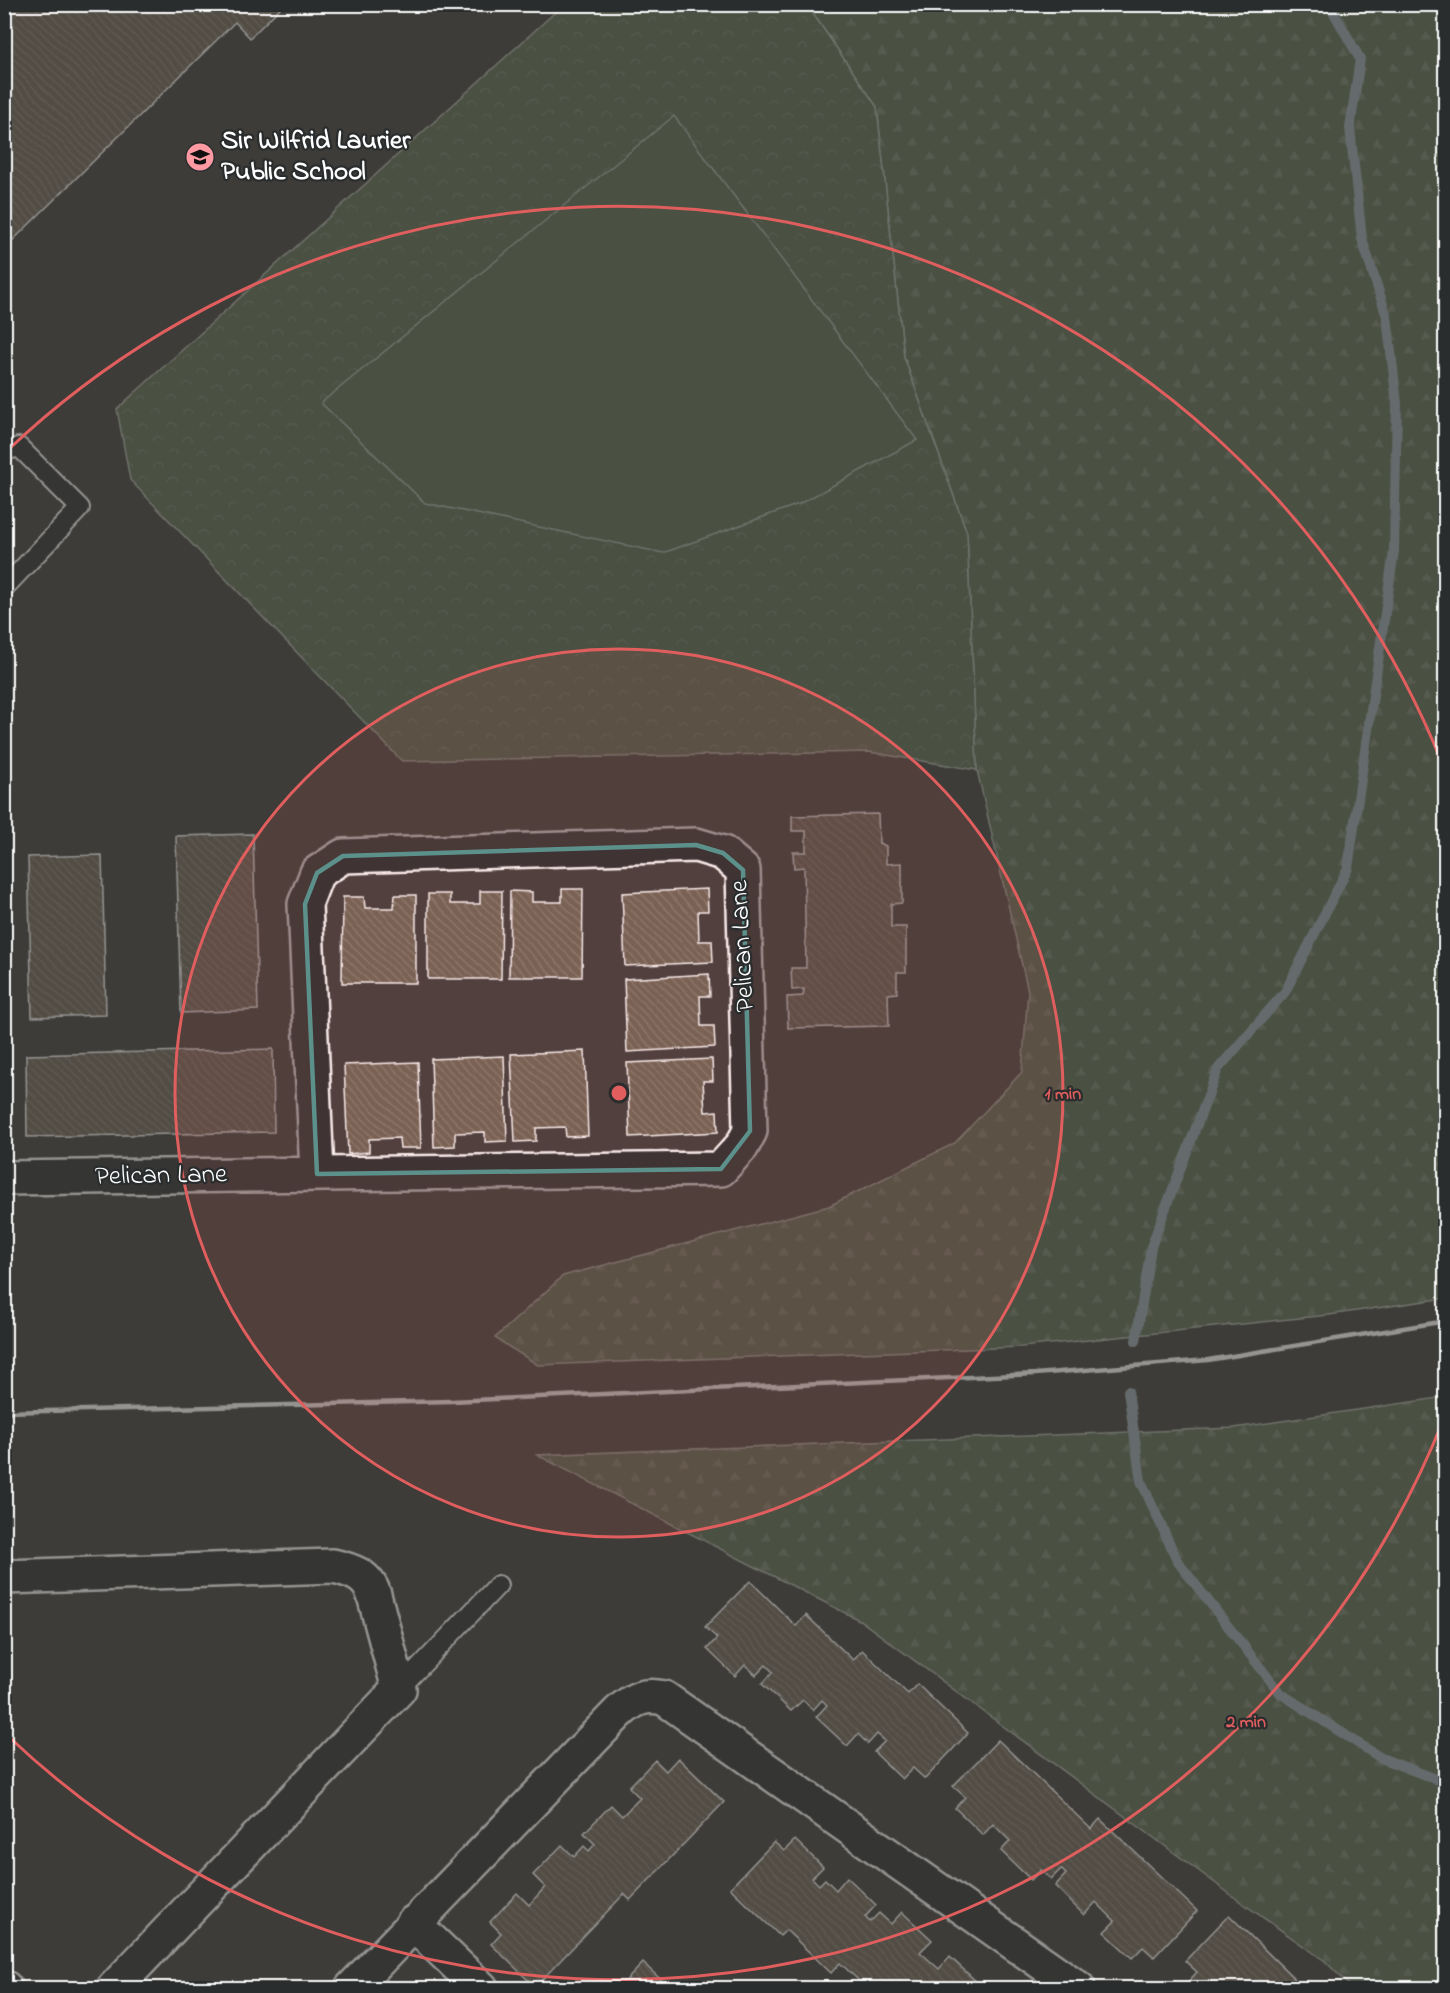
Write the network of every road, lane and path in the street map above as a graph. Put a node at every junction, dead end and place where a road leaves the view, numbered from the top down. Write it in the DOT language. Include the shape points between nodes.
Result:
graph roads {
  1 [pos="4,451"];
  2 [pos="4,588"];
  3 [pos="317,1174"];
  4 [pos="4,1178"];
  5 [pos="4,1577"];
  6 [pos="498,1585"];
  7 [pos="399,1689"];
  8 [pos="413,1923"];
  9 [pos="1060,1984"];
  10 [pos="114,1989"];
  11 [pos="352,1989"];
  12 [pos="481,1989"];
  1 -- 2 [label="lane" via="19,447 80,508"];
  3 -- 3 [label="street, Pelican Lane" via="721,1169 750,1131 742,870 723,853 696,845 343,856 317,873 306,904"];
  3 -- 4 [label="street, Pelican Lane"];
  5 -- 7 [label="street" via="320,1566 350,1569 372,1587"];
  6 -- 7 [label="lane"];
  7 -- 10 [label="street"];
  8 -- 9 [label="street" via="632,1700 647,1695 664,1698"];
  8 -- 11 [label="street"];
  8 -- 12 [label="street"];
}
